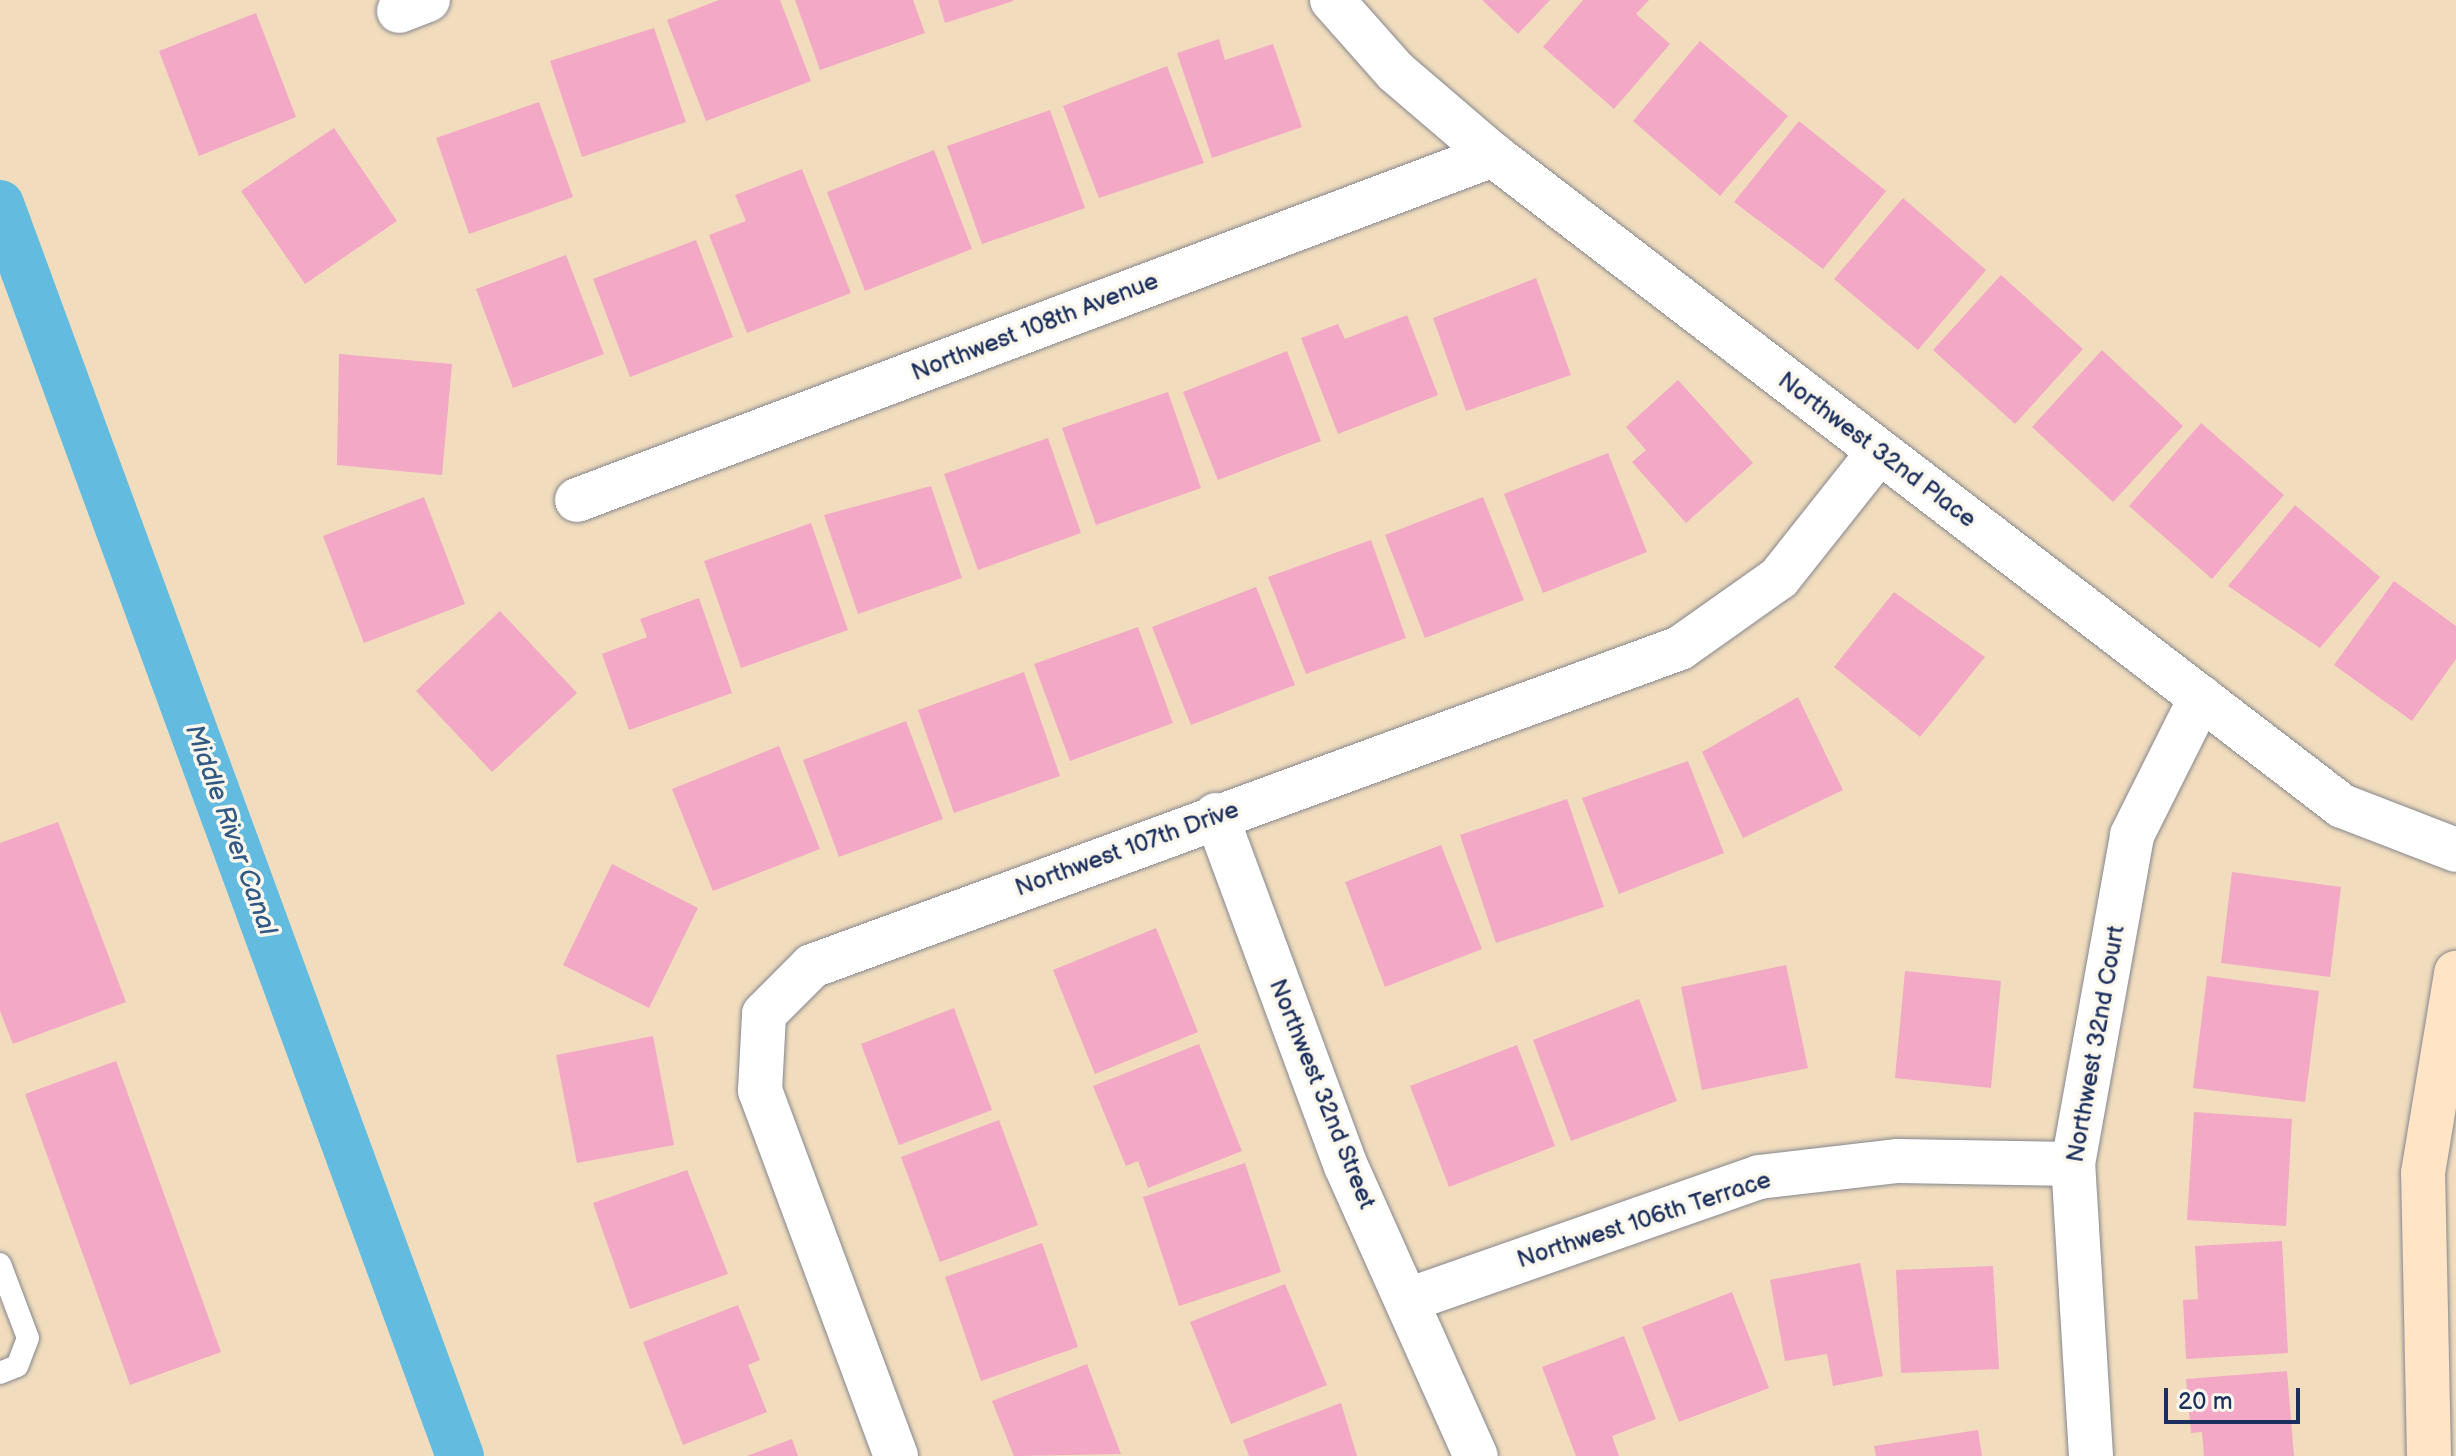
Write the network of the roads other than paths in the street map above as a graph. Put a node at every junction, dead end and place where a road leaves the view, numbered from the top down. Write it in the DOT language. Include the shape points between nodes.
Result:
graph roads {
  1 [pos="1332,0"];
  2 [pos="1493,155"];
  3 [pos="1879,452"];
  4 [pos="577,500"];
  5 [pos="2201,697"];
  6 [pos="1216,815"];
  7 [pos="2456,850"];
  8 [pos="2456,973"];
  9 [pos="2073,1164"];
  10 [pos="0,1264"];
  11 [pos="1411,1299"];
  12 [pos="0,1373"];
  13 [pos="896,1456"];
  14 [pos="1476,1456"];
  15 [pos="2091,1456"];
  16 [pos="2429,1456"];
  1 -- 2 [label="street, Northwest 32nd Place" via="1396,72"];
  2 -- 3 [label="street, Northwest 32nd Place"];
  2 -- 4 [label="street, Northwest 108th Avenue"];
  3 -- 5 [label="street, Northwest 32nd Place"];
  3 -- 6 [label="street, Northwest 107th Drive" via="1779,578 1680,648"];
  5 -- 7 [label="street, Northwest 32nd Place" via="2342,806"];
  5 -- 9 [label="street, Northwest 32nd Court" via="2132,835"];
  6 -- 11 [label="street, Northwest 32nd Street" via="1346,1166"];
  6 -- 13 [label="street, Northwest 107th Drive" via="812,966 764,1014 760,1091"];
  8 -- 16 [label="street" via="2423,1173"];
  9 -- 11 [label="street, Northwest 106th Terrace" via="1898,1161 1759,1177"];
  9 -- 15 [label="street, Northwest 32nd Court"];
  10 -- 12 [label="lane" via="28,1338 17,1366"];
  11 -- 14 [label="street, Northwest 32nd Street"];
}
